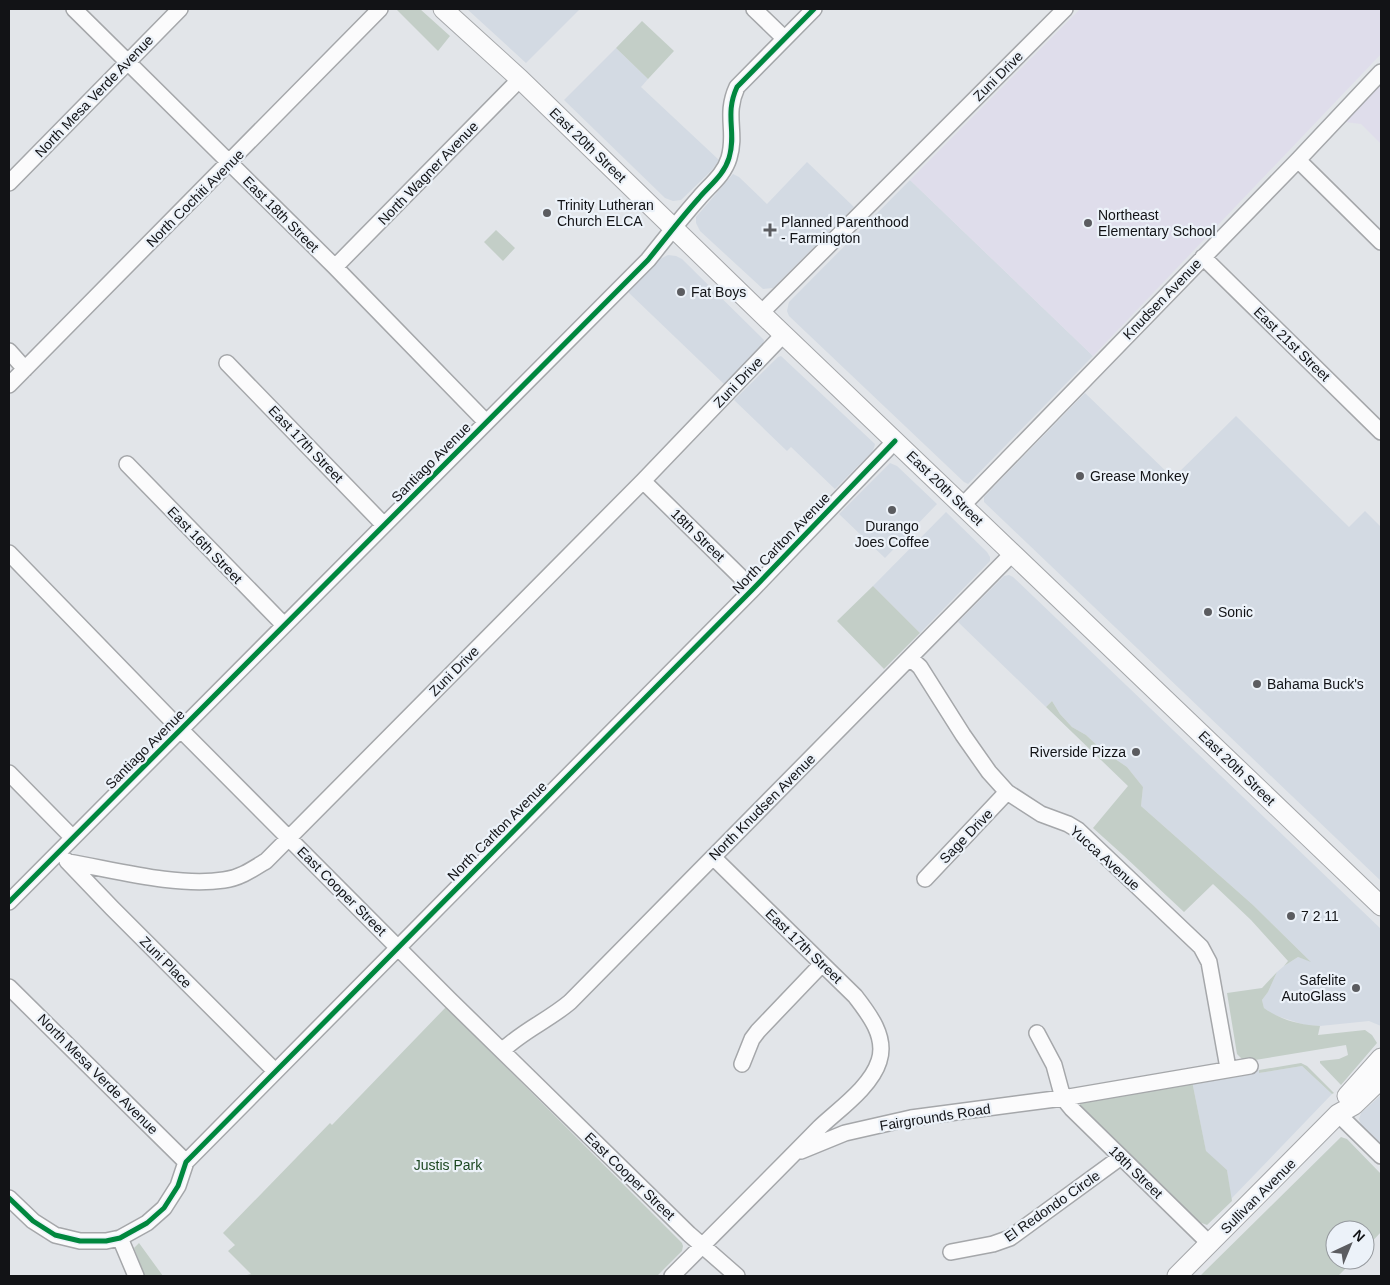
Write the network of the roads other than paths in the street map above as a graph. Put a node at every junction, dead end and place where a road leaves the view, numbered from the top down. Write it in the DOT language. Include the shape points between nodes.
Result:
graph roads {
  1 [pos="74,9"];
  2 [pos="180,9"];
  3 [pos="380,9"];
  4 [pos="443,9"];
  5 [pos="754,9"];
  6 [pos="814,9"];
  7 [pos="1065,9"];
  8 [pos="784,38"];
  9 [pos="127,62"];
  10 [pos="1381,72"];
  11 [pos="520,79"];
  12 [pos="1298,160"];
  13 [pos="230,163"];
  14 [pos="9,183"];
  15 [pos="674,229"];
  16 [pos="1381,242"];
  17 [pos="1203,257"];
  18 [pos="335,267"];
  19 [pos="761,313"];
  20 [pos="784,334"];
  21 [pos="9,352"];
  22 [pos="227,363"];
  23 [pos="25,369"];
  24 [pos="9,386"];
  25 [pos="486,422"];
  26 [pos="1381,432"];
  27 [pos="895,441"];
  28 [pos="127,464"];
  29 [pos="643,481"];
  30 [pos="963,506"];
  31 [pos="384,525"];
  32 [pos="9,552"];
  33 [pos="1013,553"];
  34 [pos="754,589"];
  35 [pos="284,625"];
  36 [pos="910,658"];
  37 [pos="181,730"];
  38 [pos="9,774"];
  39 [pos="1007,792"];
  40 [pos="72,837"];
  41 [pos="288,838"];
  42 [pos="63,856"];
  43 [pos="713,857"];
  44 [pos="925,879"];
  45 [pos="9,902"];
  46 [pos="1381,906"];
  47 [pos="398,947"];
  48 [pos="822,964"];
  49 [pos="9,987"];
  50 [pos="1037,1033"];
  51 [pos="502,1051"];
  52 [pos="1381,1058"];
  53 [pos="742,1064"];
  54 [pos="1250,1066"];
  55 [pos="1228,1068"];
  56 [pos="275,1071"];
  57 [pos="1381,1079"];
  58 [pos="1063,1098"];
  59 [pos="1338,1114"];
  60 [pos="795,1153"];
  61 [pos="1381,1156"];
  62 [pos="1121,1157"];
  63 [pos="186,1162"];
  64 [pos="9,1198"];
  65 [pos="120,1238"];
  66 [pos="1210,1244"];
  67 [pos="702,1246"];
  68 [pos="951,1252"];
  69 [pos="136,1276"];
  70 [pos="672,1276"];
  71 [pos="737,1276"];
  72 [pos="1177,1276"];
  1 -- 9 [label="street, East 18th Street"];
  2 -- 9 [label="street, North Mesa Verde Avenue"];
  3 -- 13 [label="street, North Cochiti Avenue"];
  4 -- 11 [label="main road, East 20th Street"];
  5 -- 8 [label="street"];
  6 -- 8 [label="street, Santiago Avenue"];
  7 -- 19 [label="street, Zuni Drive"];
  8 -- 15 [label="street, Santiago Avenue" via="737,87 731,103 732,148 726,167"];
  9 -- 13 [label="street, East 18th Street"];
  9 -- 14 [label="street, North Mesa Verde Avenue"];
  10 -- 12 [label="street, Knudsen Avenue"];
  11 -- 15 [label="main road, East 20th Street"];
  11 -- 18 [label="street, North Wagner Avenue"];
  12 -- 16 [label="street"];
  12 -- 17 [label="street, Knudsen Avenue"];
  13 -- 18 [label="street, East 18th Street"];
  13 -- 23 [label="street, North Cochiti Avenue"];
  15 -- 19 [label="main road, East 20th Street"];
  15 -- 25 [label="street, Santiago Avenue" via="648,260"];
  17 -- 26 [label="street, East 21st Street"];
  17 -- 30 [label="street, Knudsen Avenue"];
  18 -- 25 [label="street, East 18th Street"];
  19 -- 20 [label="main road, East 20th Street"];
  20 -- 27 [label="main road, East 20th Street"];
  20 -- 29 [label="street, Zuni Drive"];
  21 -- 23 [label="street"];
  22 -- 31 [label="street, East 17th Street"];
  23 -- 24 [label="street, North Cochiti Avenue"];
  25 -- 31 [label="street, Santiago Avenue"];
  27 -- 30 [label="main road, East 20th Street"];
  27 -- 34 [label="street, North Carlton Avenue"];
  28 -- 35 [label="street, East 16th Street"];
  29 -- 34 [label="street, 18th Street"];
  29 -- 41 [label="street, Zuni Drive"];
  30 -- 33 [label="main road, East 20th Street"];
  31 -- 35 [label="street, Santiago Avenue"];
  32 -- 37 [label="street, East Cooper Street"];
  33 -- 36 [label="street, North Knudsen Avenue"];
  33 -- 46 [label="main road, East 20th Street"];
  34 -- 47 [label="street, North Carlton Avenue"];
  35 -- 37 [label="street, Santiago Avenue"];
  36 -- 39 [label="street, Yucca Avenue" via="920,667 989,772"];
  36 -- 43 [label="street, North Knudsen Avenue"];
  37 -- 40 [label="street, Santiago Avenue"];
  37 -- 41 [label="street, East Cooper Street"];
  38 -- 40 [label="street"];
  39 -- 44 [label="street, Sage Drive"];
  39 -- 55 [label="street, Yucca Avenue" via="1041,814 1078,830 1201,947 1210,962"];
  40 -- 42 [label="street, Santiago Avenue"];
  41 -- 42 [label="street, Zuni Drive" via="266,861 225,880 194,882 149,877"];
  41 -- 47 [label="street, East Cooper Street"];
  42 -- 45 [label="street, Santiago Avenue"];
  42 -- 56 [label="street, Zuni Place"];
  43 -- 48 [label="street, East 17th Street"];
  43 -- 51 [label="street, North Knudsen Avenue" via="570,1002"];
  47 -- 51 [label="street, East Cooper Street"];
  47 -- 56 [label="street, North Carlton Avenue"];
  48 -- 53 [label="street" via="758,1031"];
  48 -- 60 [label="street, East 17th Street" via="865,1008 878,1032 880,1059 870,1079"];
  49 -- 63 [label="street, North Mesa Verde Avenue"];
  50 -- 58 [label="street" via="1054,1065"];
  51 -- 67 [label="street, East Cooper Street"];
  52 -- 59 [label="main road, Sullivan Avenue" via="1345,1098"];
  54 -- 55 [label="street, Fairgrounds Road"];
  55 -- 58 [label="street, Fairgrounds Road"];
  56 -- 63 [label="street, North Carlton Avenue"];
  57 -- 59 [label="main road, Sullivan Avenue" via="1354,1105"];
  58 -- 60 [label="street, Fairgrounds Road" via="911,1118 845,1133"];
  58 -- 62 [label="street, 18th Street"];
  59 -- 61 [label="street"];
  59 -- 66 [label="main road, Sullivan Avenue"];
  60 -- 67 [label="street, Fairgrounds Road"];
  62 -- 66 [label="street, 18th Street"];
  62 -- 68 [label="street, El Redondo Circle" via="1010,1238"];
  63 -- 65 [label="street, North Carlton Avenue" via="178,1186 164,1208 147,1223"];
  64 -- 65 [label="street" via="32,1221 55,1235 80,1241"];
  65 -- 69 [label="street"];
  66 -- 72 [label="main road, Sullivan Avenue"];
  67 -- 70 [label="street, Fairgrounds Road"];
  67 -- 71 [label="street, East Cooper Street"];
}
